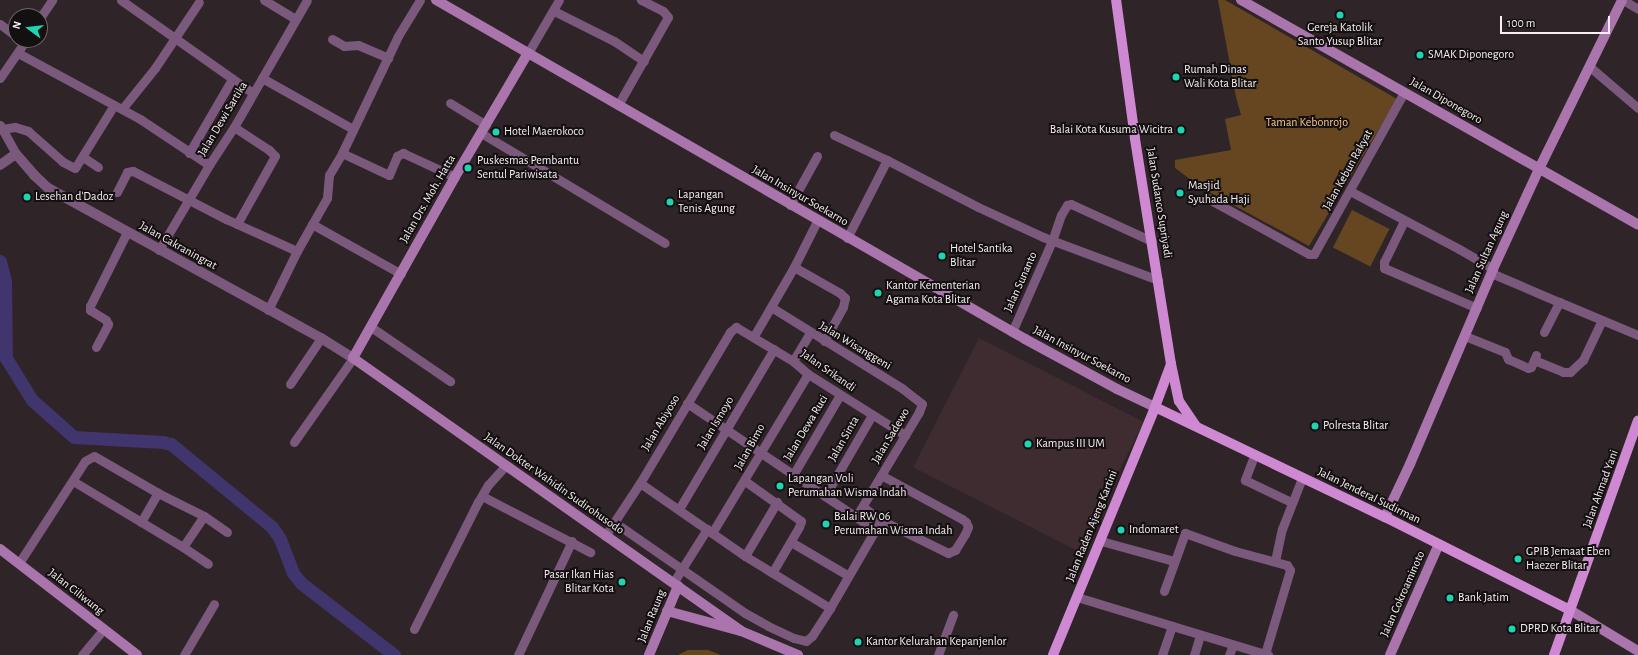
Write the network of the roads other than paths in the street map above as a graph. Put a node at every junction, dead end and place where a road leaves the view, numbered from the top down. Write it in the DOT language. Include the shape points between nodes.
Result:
graph roads {
  1 [pos="121,0"];
  2 [pos="264,0"];
  3 [pos="307,0"];
  4 [pos="420,0"];
  5 [pos="560,0"];
  6 [pos="641,0"];
  7 [pos="1116,0"];
  8 [pos="1241,0"];
  9 [pos="1622,0"];
  10 [pos="441,1"];
  11 [pos="199,2"];
  12 [pos="1638,9"];
  13 [pos="554,10"];
  14 [pos="296,19"];
  15 [pos="175,36"];
  16 [pos="332,39"];
  17 [pos="20,48"];
  18 [pos="18,53"];
  19 [pos="528,53"];
  20 [pos="388,58"];
  21 [pos="644,61"];
  22 [pos="1590,67"];
  23 [pos="0,78"];
  24 [pos="262,78"];
  25 [pos="232,79"];
  26 [pos="1404,92"];
  27 [pos="253,93"];
  28 [pos="1638,96"];
  29 [pos="450,103"];
  30 [pos="618,105"];
  31 [pos="1636,106"];
  32 [pos="118,107"];
  33 [pos="1,127"];
  34 [pos="234,127"];
  35 [pos="354,129"];
  36 [pos="483,129"];
  37 [pos="834,135"];
  38 [pos="189,153"];
  39 [pos="342,153"];
  40 [pos="16,154"];
  41 [pos="817,156"];
  42 [pos="83,157"];
  43 [pos="888,160"];
  44 [pos="209,164"];
  45 [pos="0,165"];
  46 [pos="98,167"];
  47 [pos="1539,169"];
  48 [pos="455,177"];
  49 [pos="1350,191"];
  50 [pos="117,192"];
  51 [pos="1207,198"];
  52 [pos="188,200"];
  53 [pos="790,205"];
  54 [pos="817,221"];
  55 [pos="1404,221"];
  56 [pos="237,224"];
  57 [pos="312,224"];
  58 [pos="1638,225"];
  59 [pos="126,232"];
  60 [pos="1151,237"];
  61 [pos="847,238"];
  62 [pos="1052,241"];
  63 [pos="665,243"];
  64 [pos="159,250"];
  65 [pos="297,251"];
  66 [pos="794,267"];
  67 [pos="1492,271"];
  68 [pos="401,274"];
  69 [pos="1158,280"];
  70 [pos="1559,302"];
  71 [pos="771,308"];
  72 [pos="1477,308"];
  73 [pos="268,310"];
  74 [pos="1602,320"];
  75 [pos="736,327"];
  76 [pos="371,328"];
  77 [pos="810,332"];
  78 [pos="1012,332"];
  79 [pos="1544,332"];
  80 [pos="1638,335"];
  81 [pos="754,336"];
  82 [pos="1465,336"];
  83 [pos="320,338"];
  84 [pos="824,341"];
  85 [pos="96,347"];
  86 [pos="774,350"];
  87 [pos="353,358"];
  88 [pos="793,361"];
  89 [pos="1171,364"];
  90 [pos="808,374"];
  91 [pos="450,381"];
  92 [pos="290,384"];
  93 [pos="840,394"];
  94 [pos="687,403"];
  95 [pos="1155,407"];
  96 [pos="922,408"];
  97 [pos="872,415"];
  98 [pos="1638,421"];
  99 [pos="1197,428"];
  100 [pos="726,429"];
  101 [pos="905,435"];
  102 [pos="294,442"];
  103 [pos="1633,443"];
  104 [pos="760,451"];
  105 [pos="1254,456"];
  106 [pos="505,466"];
  107 [pos="793,475"];
  108 [pos="881,475"];
  109 [pos="1302,478"];
  110 [pos="73,481"];
  111 [pos="745,481"];
  112 [pos="640,483"];
  113 [pos="158,493"];
  114 [pos="482,496"];
  115 [pos="825,496"];
  116 [pos="776,502"];
  117 [pos="1291,502"];
  118 [pos="862,507"];
  119 [pos="679,509"];
  120 [pos="204,516"];
  121 [pos="856,517"];
  122 [pos="1384,517"];
  123 [pos="881,520"];
  124 [pos="141,522"];
  125 [pos="614,522"];
  126 [pos="875,530"];
  127 [pos="710,531"];
  128 [pos="227,532"];
  129 [pos="606,534"];
  130 [pos="572,541"];
  131 [pos="1101,541"];
  132 [pos="790,542"];
  133 [pos="1440,544"];
  134 [pos="183,547"];
  135 [pos="0,549"];
  136 [pos="590,552"];
  137 [pos="745,556"];
  138 [pos="1174,561"];
  139 [pos="1276,561"];
  140 [pos="19,563"];
  141 [pos="208,564"];
  142 [pos="682,570"];
  143 [pos="772,573"];
  144 [pos="847,575"];
  145 [pos="675,583"];
  146 [pos="1164,591"];
  147 [pos="1077,597"];
  148 [pos="214,604"];
  149 [pos="830,608"];
  150 [pos="1570,610"];
  151 [pos="667,611"];
  152 [pos="953,615"];
  153 [pos="1172,626"];
  154 [pos="414,629"];
  155 [pos="103,630"];
  156 [pos="741,631"];
  157 [pos="1200,635"];
  158 [pos="1232,645"];
  159 [pos="1638,651"];
  160 [pos="1266,654"];
  161 [pos="82,655"];
  162 [pos="137,655"];
  163 [pos="184,655"];
  164 [pos="518,655"];
  165 [pos="649,655"];
  166 [pos="798,655"];
  167 [pos="938,655"];
  168 [pos="1053,655"];
  169 [pos="1162,655"];
  170 [pos="1194,655"];
  171 [pos="1229,655"];
  172 [pos="1390,655"];
  173 [pos="1554,655"];
  1 -- 15 [label="street"];
  2 -- 14 [label="street"];
  3 -- 14 [label="street, Jalan Dewi Sartika"];
  4 -- 20 [label="street"];
  5 -- 13 [label="street"];
  6 -- 21 [label="street" via="663,11 668,17"];
  7 -- 60 [label="main road, Jalan Sudanco Supriyadi"];
  8 -- 26 [label="main road, Jalan Diponegoro"];
  9 -- 12 [label="street"];
  9 -- 22 [label="main road, Jalan Sultan Agung"];
  10 -- 19 [label="main road, Jalan Insinyur Soekarno"];
  11 -- 15 [label="street"];
  13 -- 19 [label="street"];
  13 -- 21 [label="street" via="609,38"];
  14 -- 24 [label="street, Jalan Dewi Sartika"];
  15 -- 25 [label="street"];
  15 -- 32 [label="street" via="155,68"];
  16 -- 20 [label="street" via="344,46 358,46"];
  17 -- 18 [label="street"];
  18 -- 23 [label="street"];
  18 -- 32 [label="street"];
  19 -- 30 [label="main road, Jalan Insinyur Soekarno"];
  19 -- 36 [label="main road, Jalan Drs. Moh. Hatta"];
  20 -- 35 [label="street"];
  21 -- 30 [label="street"];
  22 -- 31 [label="street"];
  22 -- 47 [label="main road, Jalan Sultan Agung"];
  24 -- 27 [label="street, Jalan Dewi Sartika"];
  24 -- 35 [label="street"];
  25 -- 27 [label="street"];
  25 -- 38 [label="street"];
  26 -- 47 [label="main road, Jalan Diponegoro"];
  26 -- 49 [label="street, Jalan Kebun Rakyat"];
  27 -- 34 [label="street, Jalan Dewi Sartika"];
  28 -- 31 [label="street"];
  29 -- 36 [label="street"];
  30 -- 53 [label="main road, Jalan Insinyur Soekarno"];
  32 -- 38 [label="street"];
  32 -- 42 [label="street"];
  33 -- 40 [label="street"];
  33 -- 42 [label="street" via="15,127 28,131 71,167 78,167"];
  34 -- 44 [label="street, Jalan Dewi Sartika"];
  34 -- 56 [label="street" via="275,156"];
  35 -- 39 [label="street"];
  36 -- 48 [label="main road, Jalan Drs. Moh. Hatta"];
  36 -- 63 [label="street"];
  37 -- 43 [label="street"];
  38 -- 44 [label="street"];
  39 -- 48 [label="street" via="389,175 397,156 403,153"];
  39 -- 57 [label="street" via="329,175 328,198"];
  40 -- 45 [label="street"];
  40 -- 59 [label="street, Jalan Cakraningrat" via="48,188"];
  41 -- 53 [label="street"];
  42 -- 46 [label="street"];
  43 -- 61 [label="street"];
  43 -- 62 [label="street" via="978,207"];
  44 -- 52 [label="street, Jalan Dewi Sartika"];
  47 -- 58 [label="main road, Jalan Diponegoro"];
  47 -- 67 [label="main road, Jalan Sultan Agung"];
  48 -- 68 [label="main road, Jalan Drs. Moh. Hatta"];
  49 -- 51 [label="street, Jalan Kebun Rakyat" via="1314,254 1309,254"];
  49 -- 55 [label="street"];
  50 -- 52 [label="street" via="127,172 131,170"];
  52 -- 56 [label="street"];
  52 -- 64 [label="street, Jalan Dewi Sartika"];
  53 -- 54 [label="main road, Jalan Insinyur Soekarno"];
  54 -- 61 [label="main road, Jalan Insinyur Soekarno"];
  54 -- 66 [label="street"];
  55 -- 67 [label="street" via="1459,249"];
  55 -- 72 [label="street" via="1384,262 1384,268"];
  56 -- 65 [label="street"];
  57 -- 65 [label="street"];
  57 -- 68 [label="street"];
  59 -- 64 [label="street, Jalan Cakraningrat"];
  59 -- 85 [label="street" via="90,306 90,310 108,324"];
  60 -- 62 [label="street, Jalan Sunanto" via="1071,204 1064,209"];
  60 -- 69 [label="main road, Jalan Sudanco Supriyadi"];
  61 -- 78 [label="main road, Jalan Insinyur Soekarno"];
  62 -- 69 [label="street"];
  62 -- 78 [label="street, Jalan Sunanto"];
  64 -- 73 [label="street, Jalan Cakraningrat"];
  65 -- 73 [label="street"];
  66 -- 71 [label="street"];
  66 -- 84 [label="street" via="840,292 845,298 843,307"];
  67 -- 70 [label="street"];
  67 -- 72 [label="main road, Jalan Sultan Agung"];
  68 -- 76 [label="main road, Jalan Drs. Moh. Hatta"];
  69 -- 89 [label="main road, Jalan Sudanco Supriyadi"];
  70 -- 74 [label="street"];
  70 -- 79 [label="street"];
  71 -- 77 [label="street, Jalan Wisanggeni"];
  71 -- 81 [label="street"];
  72 -- 82 [label="main road, Jalan Sultan Agung"];
  73 -- 83 [label="street, Jalan Cakraningrat"];
  74 -- 80 [label="street"];
  74 -- 82 [label="street" via="1583,360 1570,372 1563,372 1535,358 1531,368 1528,368 1508,359 1505,352"];
  75 -- 81 [label="street, Jalan Srikandi"];
  75 -- 94 [label="street, Jalan Abiyoso" via="730,332"];
  76 -- 87 [label="main road, Jalan Drs. Moh. Hatta"];
  76 -- 91 [label="street"];
  77 -- 84 [label="street, Jalan Wisanggeni"];
  77 -- 88 [label="street"];
  78 -- 95 [label="main road, Jalan Insinyur Soekarno"];
  81 -- 86 [label="street, Jalan Srikandi"];
  82 -- 122 [label="main road, Jalan Sultan Agung" via="1410,464"];
  83 -- 87 [label="street, Jalan Cakraningrat"];
  83 -- 92 [label="street"];
  84 -- 96 [label="street, Jalan Wisanggeni" via="920,400"];
  86 -- 88 [label="street, Jalan Srikandi"];
  86 -- 100 [label="street, Jalan Ismoyo"];
  87 -- 102 [label="street"];
  87 -- 106 [label="main road, Jalan Dokter Wahidin Sudirohusodo"];
  88 -- 90 [label="street, Jalan Srikandi"];
  89 -- 95 [label="main road, Jalan Sudanco Supriyadi"];
  89 -- 99 [label="main road" via="1180,401"];
  90 -- 93 [label="street, Jalan Srikandi"];
  90 -- 104 [label="street, Jalan Bimo"];
  93 -- 97 [label="street, Jalan Srikandi"];
  93 -- 107 [label="street, Jalan Dewa Ruci"];
  94 -- 100 [label="street"];
  94 -- 112 [label="street, Jalan Abiyoso"];
  95 -- 99 [label="main road, Jalan Jenderal Sudirman"];
  95 -- 131 [label="main road, Jalan Raden Ajeng Kartini"];
  96 -- 101 [label="street, Jalan Sadewo"];
  97 -- 101 [label="street, Jalan Srikandi"];
  97 -- 115 [label="street, Jalan Sinta"];
  98 -- 103 [label="main road, Jalan Ahmad Yani"];
  99 -- 105 [label="main road, Jalan Jenderal Sudirman"];
  100 -- 104 [label="street"];
  100 -- 119 [label="street, Jalan Ismoyo"];
  101 -- 108 [label="street, Jalan Sadewo"];
  103 -- 150 [label="main road, Jalan Ahmad Yani"];
  104 -- 107 [label="street"];
  104 -- 111 [label="street, Jalan Bimo"];
  105 -- 109 [label="main road, Jalan Jenderal Sudirman"];
  105 -- 117 [label="street" via="1245,480"];
  106 -- 114 [label="street"];
  106 -- 129 [label="main road, Jalan Dokter Wahidin Sudirohusodo"];
  107 -- 115 [label="street"];
  108 -- 118 [label="street, Jalan Sadewo"];
  108 -- 123 [label="street" via="962,519 968,527 955,550 948,553"];
  109 -- 117 [label="street"];
  109 -- 122 [label="main road, Jalan Jenderal Sudirman"];
  110 -- 113 [label="street" via="85,461 94,456"];
  110 -- 124 [label="street"];
  110 -- 140 [label="street"];
  111 -- 116 [label="street"];
  111 -- 127 [label="street, Jalan Bimo"];
  112 -- 119 [label="street"];
  112 -- 125 [label="street, Jalan Abiyoso"];
  113 -- 120 [label="street"];
  113 -- 124 [label="street"];
  114 -- 130 [label="street"];
  114 -- 154 [label="street"];
  115 -- 121 [label="street"];
  116 -- 132 [label="street" via="801,520"];
  116 -- 137 [label="street"];
  117 -- 139 [label="street" via="1282,529"];
  118 -- 121 [label="street, Jalan Sadewo"];
  118 -- 123 [label="street"];
  119 -- 127 [label="street"];
  120 -- 128 [label="street"];
  120 -- 134 [label="street"];
  121 -- 126 [label="street"];
  122 -- 133 [label="main road, Jalan Jenderal Sudirman"];
  123 -- 126 [label="street"];
  124 -- 134 [label="street"];
  125 -- 129 [label="street, Jalan Abiyoso"];
  125 -- 142 [label="street"];
  126 -- 144 [label="street"];
  127 -- 137 [label="street"];
  127 -- 142 [label="street, Jalan Bimo"];
  129 -- 145 [label="main road, Jalan Dokter Wahidin Sudirohusodo"];
  130 -- 136 [label="street"];
  130 -- 164 [label="street"];
  131 -- 138 [label="street"];
  131 -- 147 [label="main road, Jalan Raden Ajeng Kartini"];
  132 -- 143 [label="street"];
  132 -- 144 [label="street"];
  133 -- 150 [label="main road, Jalan Jenderal Sudirman"];
  133 -- 172 [label="main road, Jalan Cokroaminoto"];
  134 -- 141 [label="street"];
  135 -- 140 [label="main road, Jalan Ciliwung"];
  137 -- 143 [label="street"];
  138 -- 139 [label="street" via="1183,535 1187,533 1235,551"];
  138 -- 146 [label="street"];
  139 -- 160 [label="street" via="1287,565 1290,570"];
  140 -- 155 [label="main road, Jalan Ciliwung"];
  142 -- 145 [label="street, Jalan Bimo"];
  142 -- 149 [label="street" via="762,623 802,641 812,636"];
  143 -- 149 [label="street"];
  144 -- 149 [label="street"];
  145 -- 151 [label="main road, Jalan Raung"];
  145 -- 156 [label="main road, Jalan Dokter Wahidin Sudirohusodo"];
  147 -- 153 [label="street"];
  147 -- 168 [label="main road, Jalan Raden Ajeng Kartini"];
  148 -- 163 [label="street"];
  150 -- 159 [label="main road"];
  150 -- 173 [label="main road, Jalan Ahmad Yani"];
  151 -- 156 [label="main road, Jalan Dokter Wahidin Sudirohusodo"];
  151 -- 165 [label="main road, Jalan Raung"];
  152 -- 167 [label="street"];
  153 -- 157 [label="street"];
  153 -- 169 [label="street"];
  155 -- 161 [label="street"];
  155 -- 162 [label="main road, Jalan Ciliwung"];
  156 -- 166 [label="main road, Jalan Dokter Wahidin Sudirohusodo"];
  157 -- 158 [label="street"];
  157 -- 170 [label="street"];
  158 -- 160 [label="street"];
  158 -- 171 [label="street"];
}
